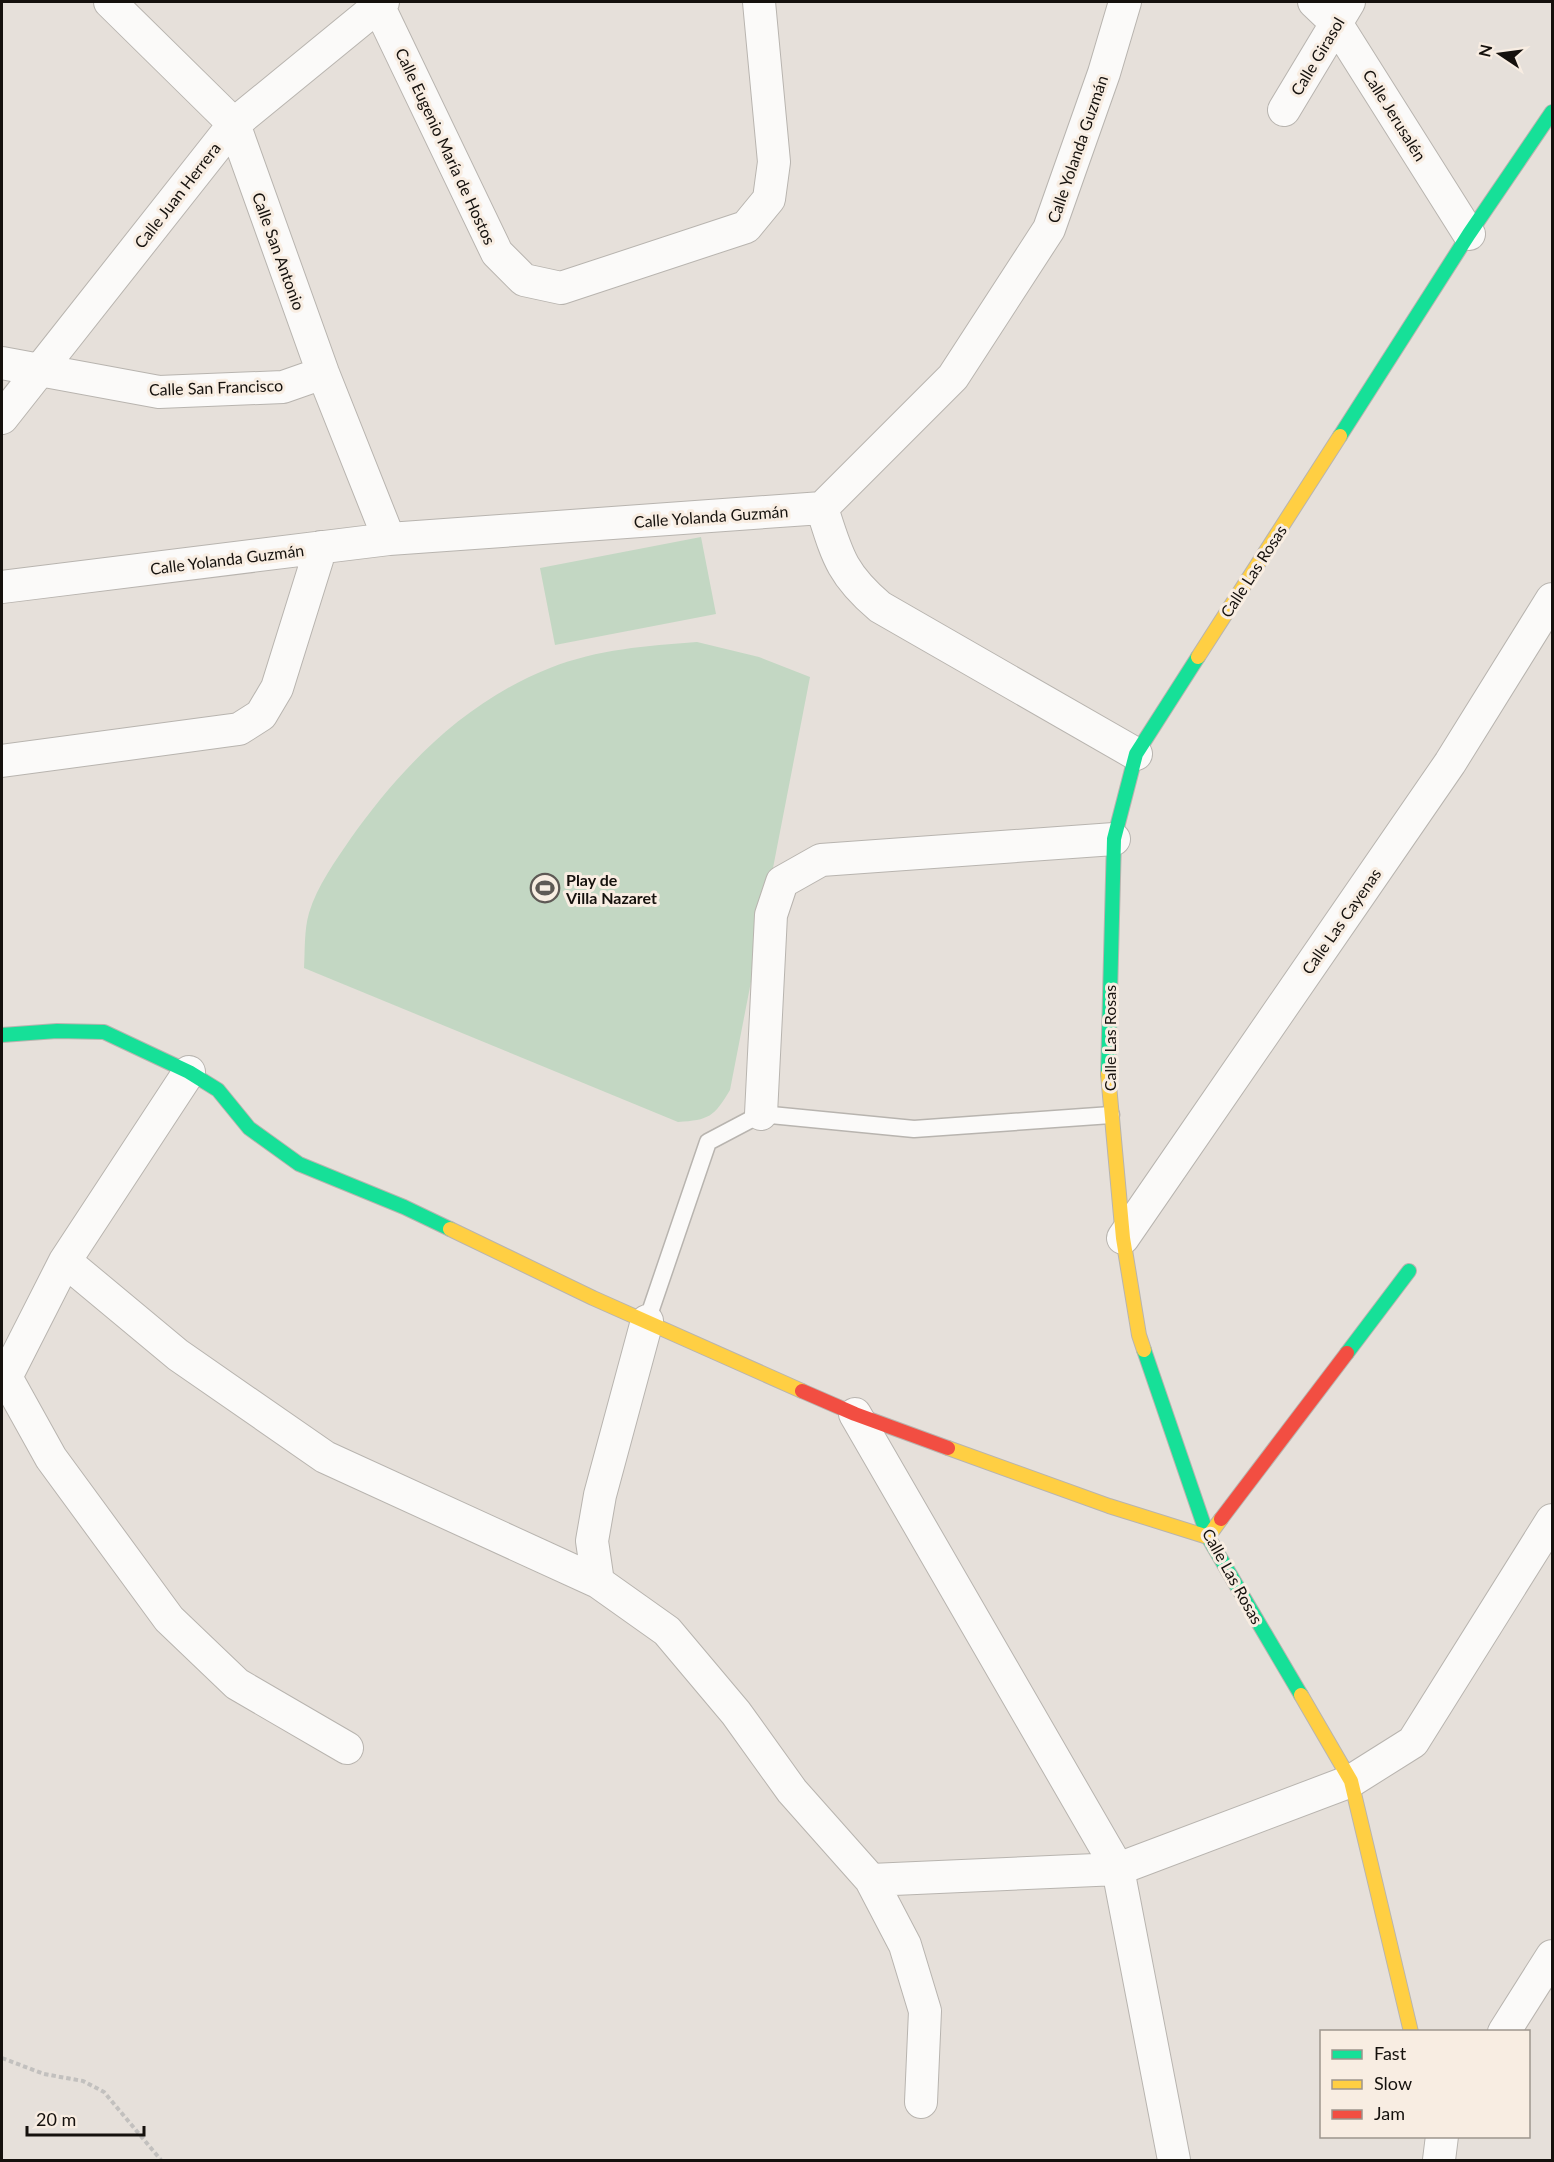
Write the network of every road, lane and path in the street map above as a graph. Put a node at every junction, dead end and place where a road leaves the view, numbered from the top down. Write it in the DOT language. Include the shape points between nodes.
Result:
graph roads {
  1 [pos="110,2"];
  2 [pos="759,2"];
  3 [pos="1125,2"];
  4 [pos="1314,2"];
  5 [pos="381,3"];
  6 [pos="1343,12"];
  7 [pos="1284,110"];
  8 [pos="1552,112"];
  9 [pos="234,124"];
  10 [pos="1470,234"];
  11 [pos="2,363"];
  12 [pos="38,371"];
  13 [pos="322,373"];
  14 [pos="2,418"];
  15 [pos="822,508"];
  16 [pos="389,539"];
  17 [pos="321,547"];
  18 [pos="2,587"];
  19 [pos="1552,599"];
  20 [pos="1136,754"];
  21 [pos="2,761"];
  22 [pos="1114,840"];
  23 [pos="2,1035"];
  24 [pos="189,1072"];
  25 [pos="761,1114"];
  26 [pos="1111,1115"];
  27 [pos="1123,1238"];
  28 [pos="66,1261"];
  29 [pos="1409,1271"];
  30 [pos="647,1321"];
  31 [pos="4,1381"];
  32 [pos="855,1414"];
  33 [pos="1552,1520"];
  34 [pos="1208,1537"];
  35 [pos="598,1582"];
  36 [pos="347,1748"];
  37 [pos="1351,1781"];
  38 [pos="1118,1869"];
  39 [pos="871,1880"];
  40 [pos="1552,1956"];
  41 [pos="1411,2030"];
  42 [pos="1505,2030"];
  43 [pos="2,2058"];
  44 [pos="921,2102"];
  45 [pos="1442,2138"];
  46 [pos="161,2160"];
  47 [pos="1174,2160"];
  48 [pos="1439,2160"];
  1 -- 9 [label="street, Calle San Antonio"];
  2 -- 5 [label="street, Calle Eugenio María de Hostos" via="774,162 769,199 746,227 561,288 524,280 497,254"];
  3 -- 15 [label="street, Calle Yolanda Guzmán" via="1049,229 953,377"];
  4 -- 6 [label="street, Calle Jerusalén"];
  5 -- 9 [label="street, Calle Juan Herrera"];
  6 -- 7 [label="street, Calle Girasol"];
  6 -- 10 [label="street, Calle Jerusalén"];
  8 -- 10 [label="street, Calle Las Rosas"];
  9 -- 12 [label="street, Calle Juan Herrera"];
  9 -- 13 [label="street, Calle San Antonio"];
  10 -- 20 [label="street, Calle Las Rosas"];
  11 -- 12 [label="street, Calle San Francisco"];
  12 -- 13 [label="street, Calle San Francisco" via="159,392 283,387"];
  12 -- 14 [label="street, Calle Juan Herrera"];
  13 -- 16 [label="street, Calle San Antonio"];
  15 -- 16 [label="street, Calle Yolanda Guzmán"];
  15 -- 20 [label="street" via="840,564 880,608"];
  16 -- 17 [label="street, Calle Yolanda Guzmán"];
  17 -- 18 [label="street, Calle Yolanda Guzmán"];
  17 -- 21 [label="street" via="277,688 261,715 238,729"];
  19 -- 27 [label="street, Calle Las Cayenas" via="1450,763"];
  20 -- 22 [label="street, Calle Las Rosas"];
  22 -- 25 [label="street" via="821,860 782,882 771,915"];
  22 -- 26 [label="street, Calle Las Rosas" via="1109,965"];
  23 -- 24 [label="street" via="104,1032"];
  24 -- 28 [label="street"];
  24 -- 30 [label="street" via="218,1090 249,1128 299,1164 404,1207"];
  25 -- 26 [label="lane" via="914,1129"];
  25 -- 30 [label="lane" via="708,1142"];
  26 -- 27 [label="street, Calle Las Rosas"];
  27 -- 34 [label="street, Calle Las Rosas" via="1139,1335"];
  28 -- 31 [label="street"];
  28 -- 35 [label="street" via="178,1355 325,1457"];
  29 -- 34 [label="street"];
  30 -- 32 [label="street"];
  30 -- 35 [label="street" via="600,1495 592,1541"];
  31 -- 36 [label="street" via="51,1458 169,1619 237,1684"];
  32 -- 34 [label="street" via="1109,1506"];
  32 -- 38 [label="street"];
  33 -- 37 [label="street" via="1413,1742"];
  34 -- 37 [label="street, Calle Las Rosas"];
  35 -- 39 [label="street" via="667,1631 736,1713 792,1791"];
  37 -- 38 [label="street"];
  37 -- 41 [label="street, Calle Las Rosas"];
  38 -- 39 [label="street"];
  38 -- 47 [label="street"];
  39 -- 44 [label="street" via="905,1945 925,2012"];
  40 -- 42 [label="street"];
  43 -- 46 [label="path" via="83,2081 104,2092"];
  45 -- 48 [label="street"];
}
